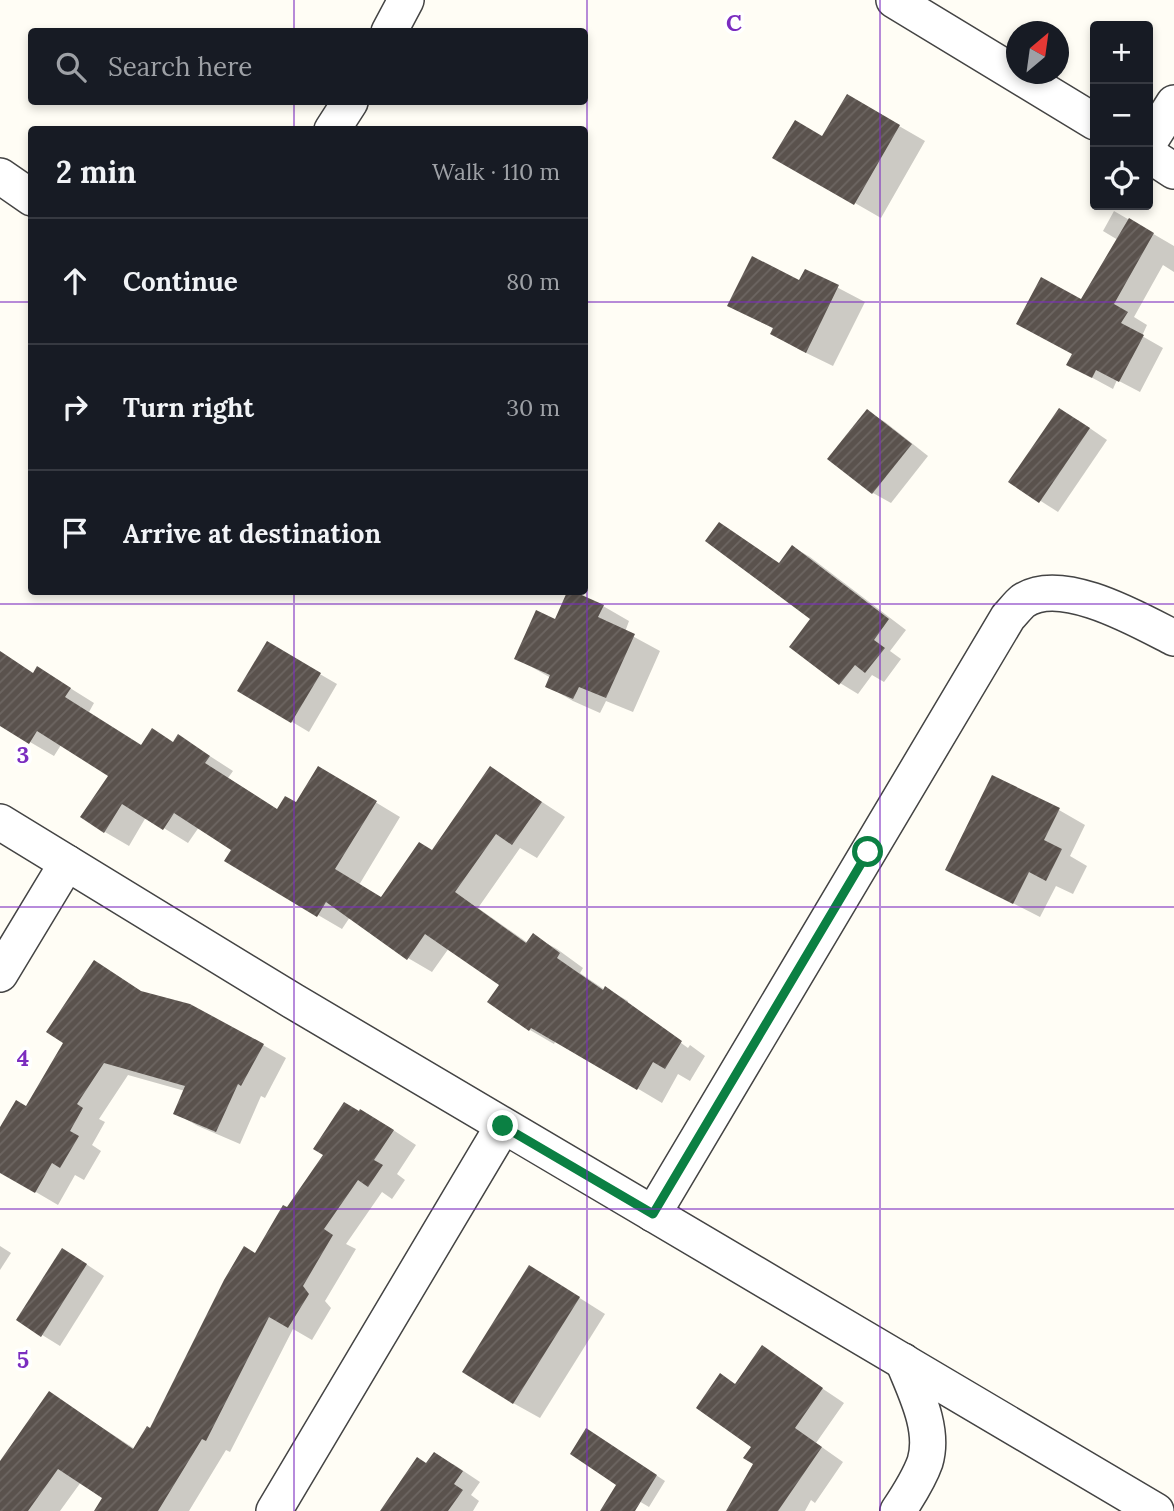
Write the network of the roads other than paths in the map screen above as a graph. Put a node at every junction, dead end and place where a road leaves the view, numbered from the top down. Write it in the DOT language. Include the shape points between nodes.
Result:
graph roads {
  1 [pos="406,0"];
  2 [pos="894,0"];
  3 [pos="391,28"];
  4 [pos="1174,103"];
  5 [pos="347,105"];
  6 [pos="1090,119"];
  7 [pos="334,126"];
  8 [pos="1153,136"];
  9 [pos="1153,157"];
  10 [pos="1174,171"];
  11 [pos="0,176"];
  12 [pos="28,195"];
  13 [pos="1174,638"];
  14 [pos="0,822"];
  15 [pos="67,863"];
  16 [pos="0,974"];
  17 [pos="503,1126"];
  18 [pos="653,1214"];
  19 [pos="903,1361"];
  20 [pos="274,1511"];
  21 [pos="898,1511"];
  22 [pos="1156,1511"];
  1 -- 3 [label="street"];
  2 -- 6 [label="street"];
  4 -- 8 [label="street"];
  5 -- 7 [label="street"];
  9 -- 10 [label="street"];
  11 -- 12 [label="street"];
  13 -- 18 [label="street" via="1123,613 1072,596 1040,594 1023,601 1003,626"];
  14 -- 15 [label="street"];
  15 -- 16 [label="street"];
  15 -- 17 [label="street"];
  17 -- 18 [label="street"];
  17 -- 20 [label="street"];
  18 -- 19 [label="street"];
  19 -- 21 [label="street" via="927,1436 925,1461"];
  19 -- 22 [label="street"];
}
